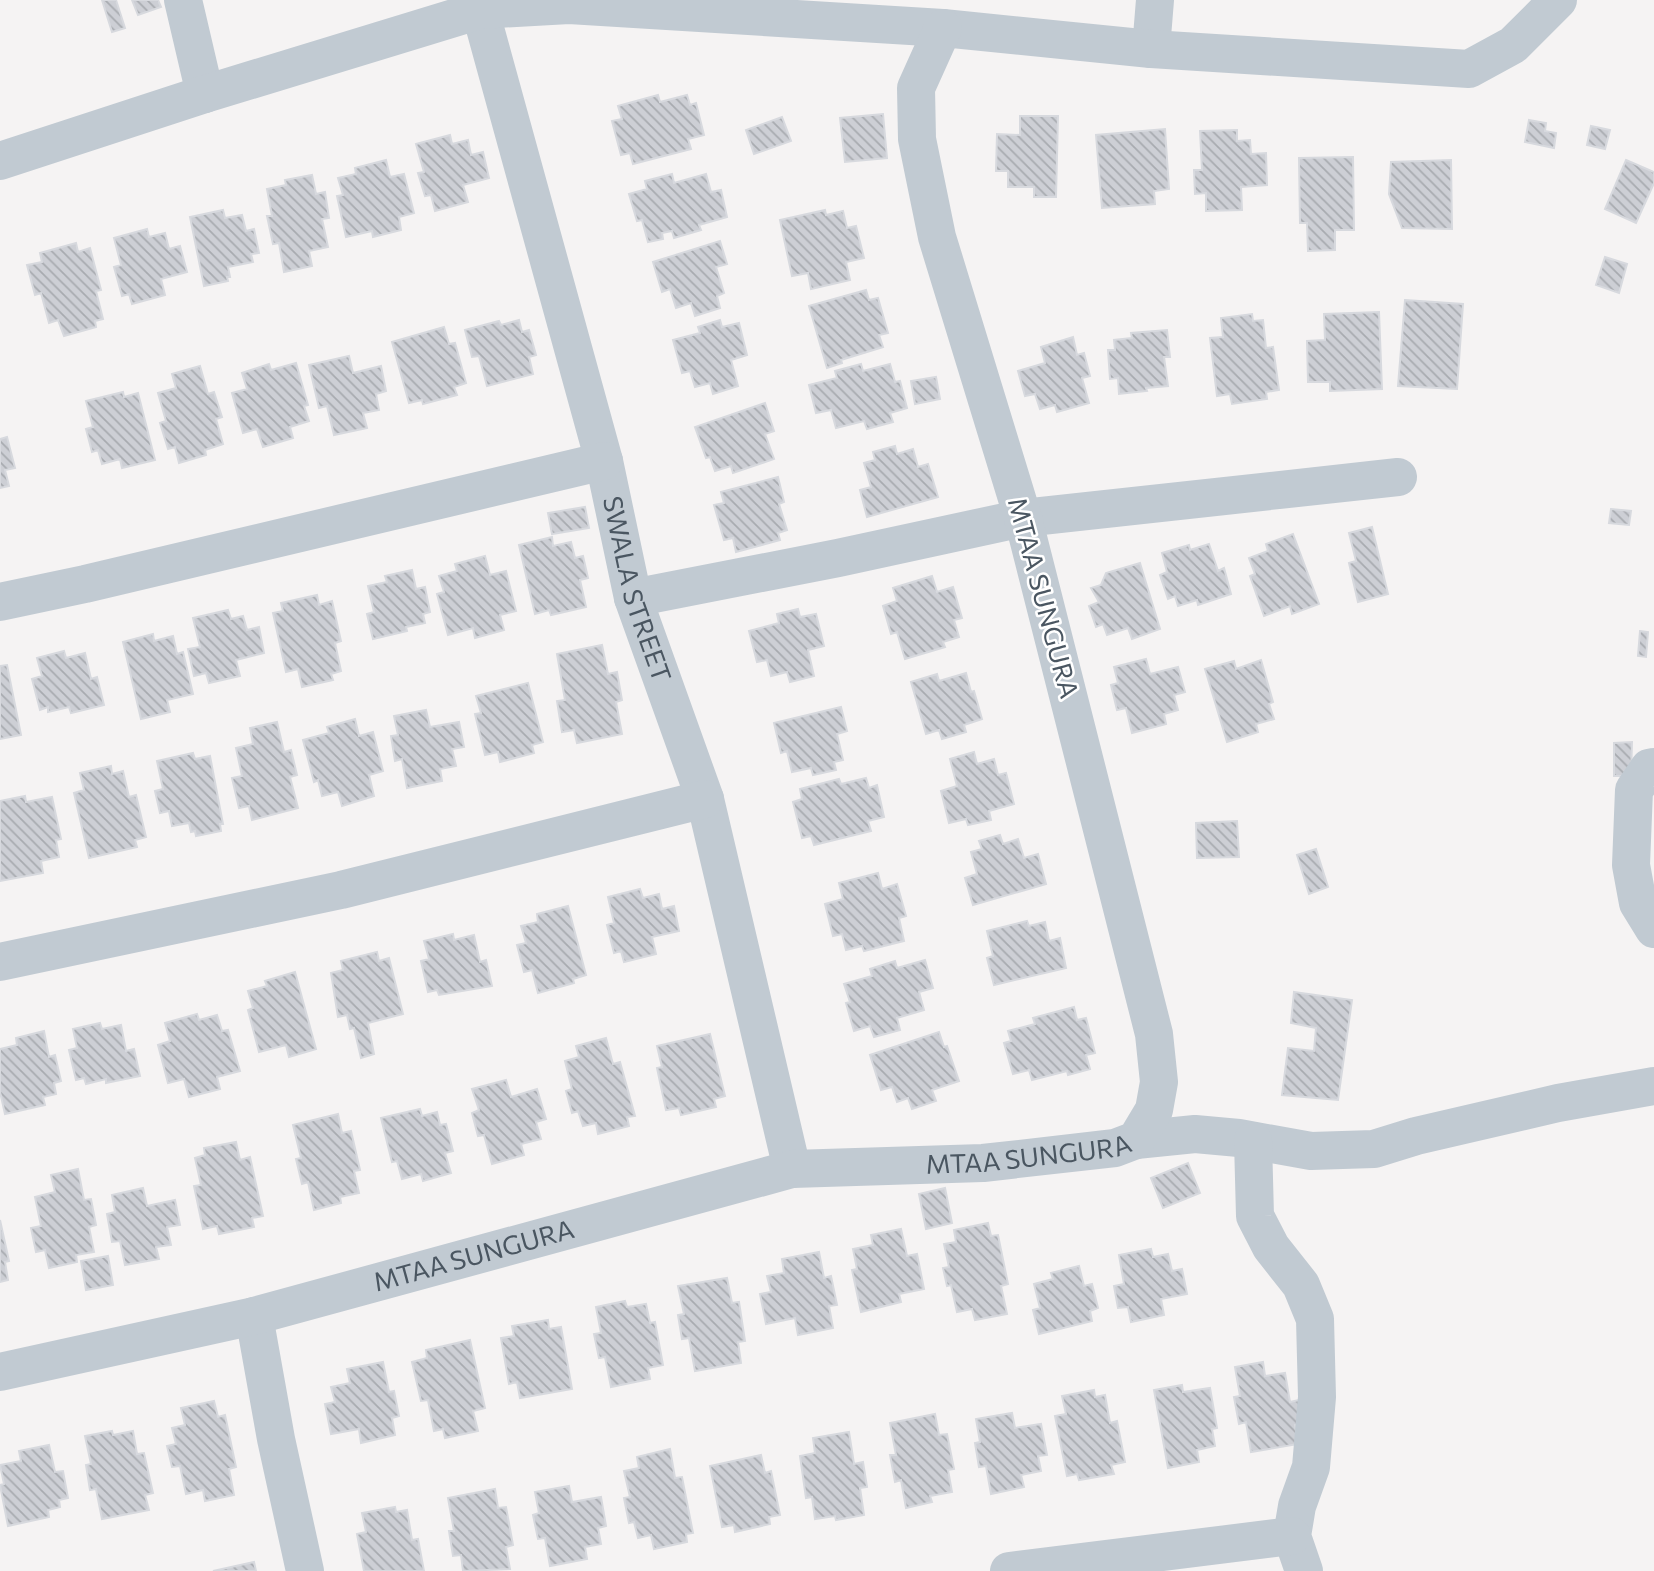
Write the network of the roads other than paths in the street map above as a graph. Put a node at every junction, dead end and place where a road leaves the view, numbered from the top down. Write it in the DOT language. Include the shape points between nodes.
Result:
graph roads {
  1 [pos="183,0"];
  2 [pos="1155,0"];
  3 [pos="1552,3"];
  4 [pos="480,10"];
  5 [pos="943,28"];
  6 [pos="1151,49"];
  7 [pos="205,94"];
  8 [pos="0,161"];
  9 [pos="604,461"];
  10 [pos="1398,477"];
  11 [pos="1023,518"];
  12 [pos="633,598"];
  13 [pos="0,602"];
  14 [pos="1654,767"];
  15 [pos="705,799"];
  16 [pos="1654,929"];
  17 [pos="0,962"];
  18 [pos="1654,1086"];
  19 [pos="1136,1140"];
  20 [pos="1253,1141"];
  21 [pos="792,1169"];
  22 [pos="254,1316"];
  23 [pos="0,1372"];
  24 [pos="1298,1553"];
  25 [pos="305,1571"];
  26 [pos="1009,1571"];
  1 -- 7 [label="street"];
  2 -- 6 [label="street"];
  3 -- 6 [label="street" via="1513,45 1469,69"];
  4 -- 5 [label="street" via="569,5"];
  4 -- 7 [label="street"];
  4 -- 9 [label="street, SWALA STREET"];
  5 -- 6 [label="street"];
  5 -- 11 [label="street, MTAA SUNGURA" via="916,88 917,139 937,237"];
  7 -- 8 [label="street"];
  9 -- 12 [label="street, SWALA STREET"];
  9 -- 13 [label="street"];
  10 -- 11 [label="street"];
  11 -- 12 [label="street"];
  11 -- 19 [label="street, MTAA SUNGURA" via="1154,1034 1159,1082 1154,1110"];
  12 -- 15 [label="street, SWALA STREET"];
  14 -- 16 [label="street" via="1634,790 1631,865 1638,903"];
  15 -- 17 [label="street" via="341,890"];
  15 -- 21 [label="street, SWALA STREET"];
  18 -- 20 [label="street" via="1558,1103 1374,1149 1311,1151"];
  19 -- 20 [label="street" via="1195,1134"];
  19 -- 21 [label="street, MTAA SUNGURA" via="1115,1148 983,1163"];
  20 -- 24 [label="street" via="1255,1216 1271,1247 1301,1285 1315,1319 1317,1397 1311,1467 1297,1506"];
  21 -- 22 [label="street, MTAA SUNGURA"];
  22 -- 23 [label="street, MTAA SUNGURA"];
  22 -- 25 [label="street"];
  24 -- 26 [label="street"];
}
